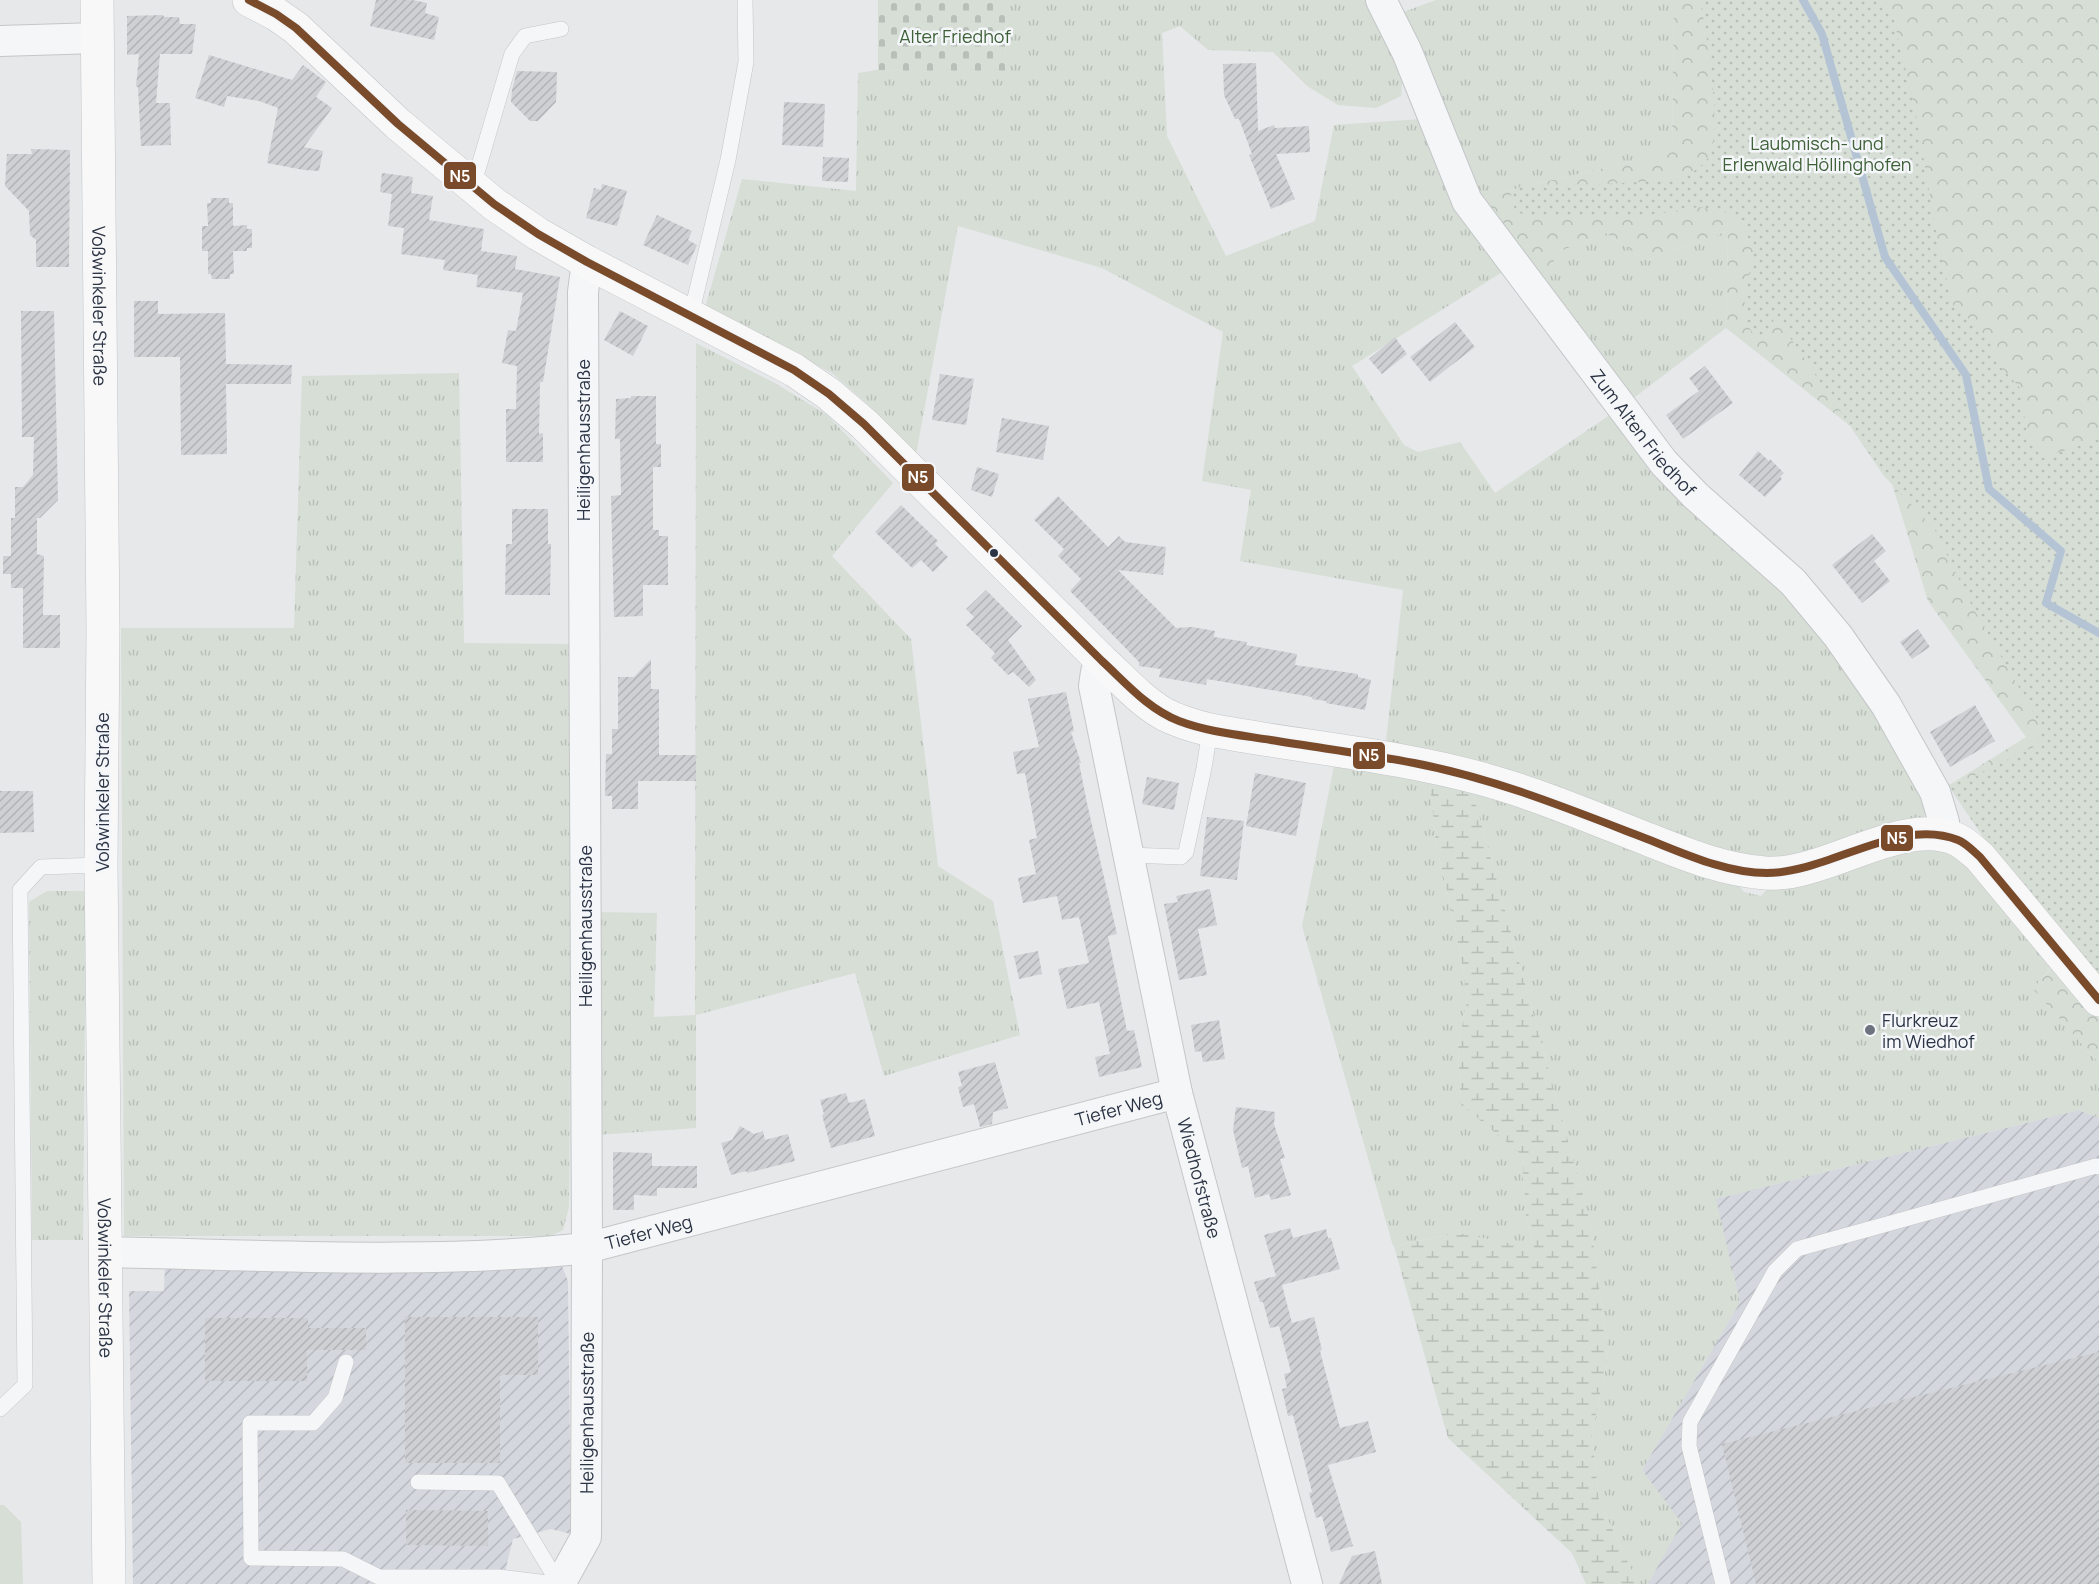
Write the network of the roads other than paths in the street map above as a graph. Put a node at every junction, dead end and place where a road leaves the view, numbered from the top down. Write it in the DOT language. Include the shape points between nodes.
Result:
graph roads {
  1 [pos="97,0"];
  2 [pos="249,0"];
  3 [pos="745,0"];
  4 [pos="1381,0"];
  5 [pos="561,29"];
  6 [pos="97,38"];
  7 [pos="0,41"];
  8 [pos="473,186"];
  9 [pos="587,262"];
  10 [pos="691,315"];
  11 [pos="1102,661"];
  12 [pos="1210,730"];
  13 [pos="1941,835"];
  14 [pos="1129,855"];
  15 [pos="101,865"];
  16 [pos="2099,1000"];
  17 [pos="1177,1093"];
  18 [pos="2099,1167"];
  19 [pos="587,1248"];
  20 [pos="105,1252"];
  21 [pos="346,1362"];
  22 [pos="0,1409"];
  23 [pos="418,1482"];
  24 [pos="109,1584"];
  25 [pos="558,1584"];
  26 [pos="1307,1584"];
  27 [pos="1723,1584"];
  1 -- 6 [label="street, Voßwinkeler Straße"];
  2 -- 8 [label="street" via="296,28 398,124"];
  3 -- 10 [label="lane" via="746,62 728,160"];
  4 -- 13 [label="street, Zum Alten Friedhof" via="1407,52 1467,201 1664,463 1792,582 1838,636 1886,705 1935,792 1944,822"];
  5 -- 8 [label="lane" via="525,36 512,54"];
  6 -- 7 [label="street"];
  6 -- 15 [label="street, Voßwinkeler Straße" via="103,617"];
  8 -- 9 [label="street" via="538,234"];
  9 -- 10 [label="street"];
  9 -- 19 [label="street, Heiligenhausstraße" via="583,292"];
  10 -- 11 [label="street" via="794,370 829,394 864,424"];
  11 -- 12 [label="street" via="1163,714"];
  11 -- 14 [label="street, Wiedhofstraße" via="1094,686"];
  12 -- 13 [label="street" via="1487,780 1738,871 1795,872 1897,839"];
  12 -- 14 [label="lane" via="1186,852 1181,857"];
  13 -- 16 [label="street" via="1958,840 1980,856"];
  14 -- 17 [label="street, Wiedhofstraße"];
  15 -- 20 [label="street, Voßwinkeler Straße"];
  15 -- 22 [label="lane" via="40,867 20,890 25,1385"];
  17 -- 19 [label="street, Tiefer Weg"];
  17 -- 26 [label="street, Wiedhofstraße"];
  18 -- 27 [label="lane" via="1797,1249 1775,1271 1690,1422 1689,1446"];
  19 -- 20 [label="street, Tiefer Weg" via="387,1258"];
  19 -- 25 [label="street, Heiligenhausstraße" via="586,1537"];
  20 -- 24 [label="street, Voßwinkeler Straße"];
  21 -- 25 [label="lane" via="335,1398 313,1423 250,1423 251,1558 343,1559 379,1577 499,1577"];
  23 -- 25 [label="lane" via="498,1483"];
}
